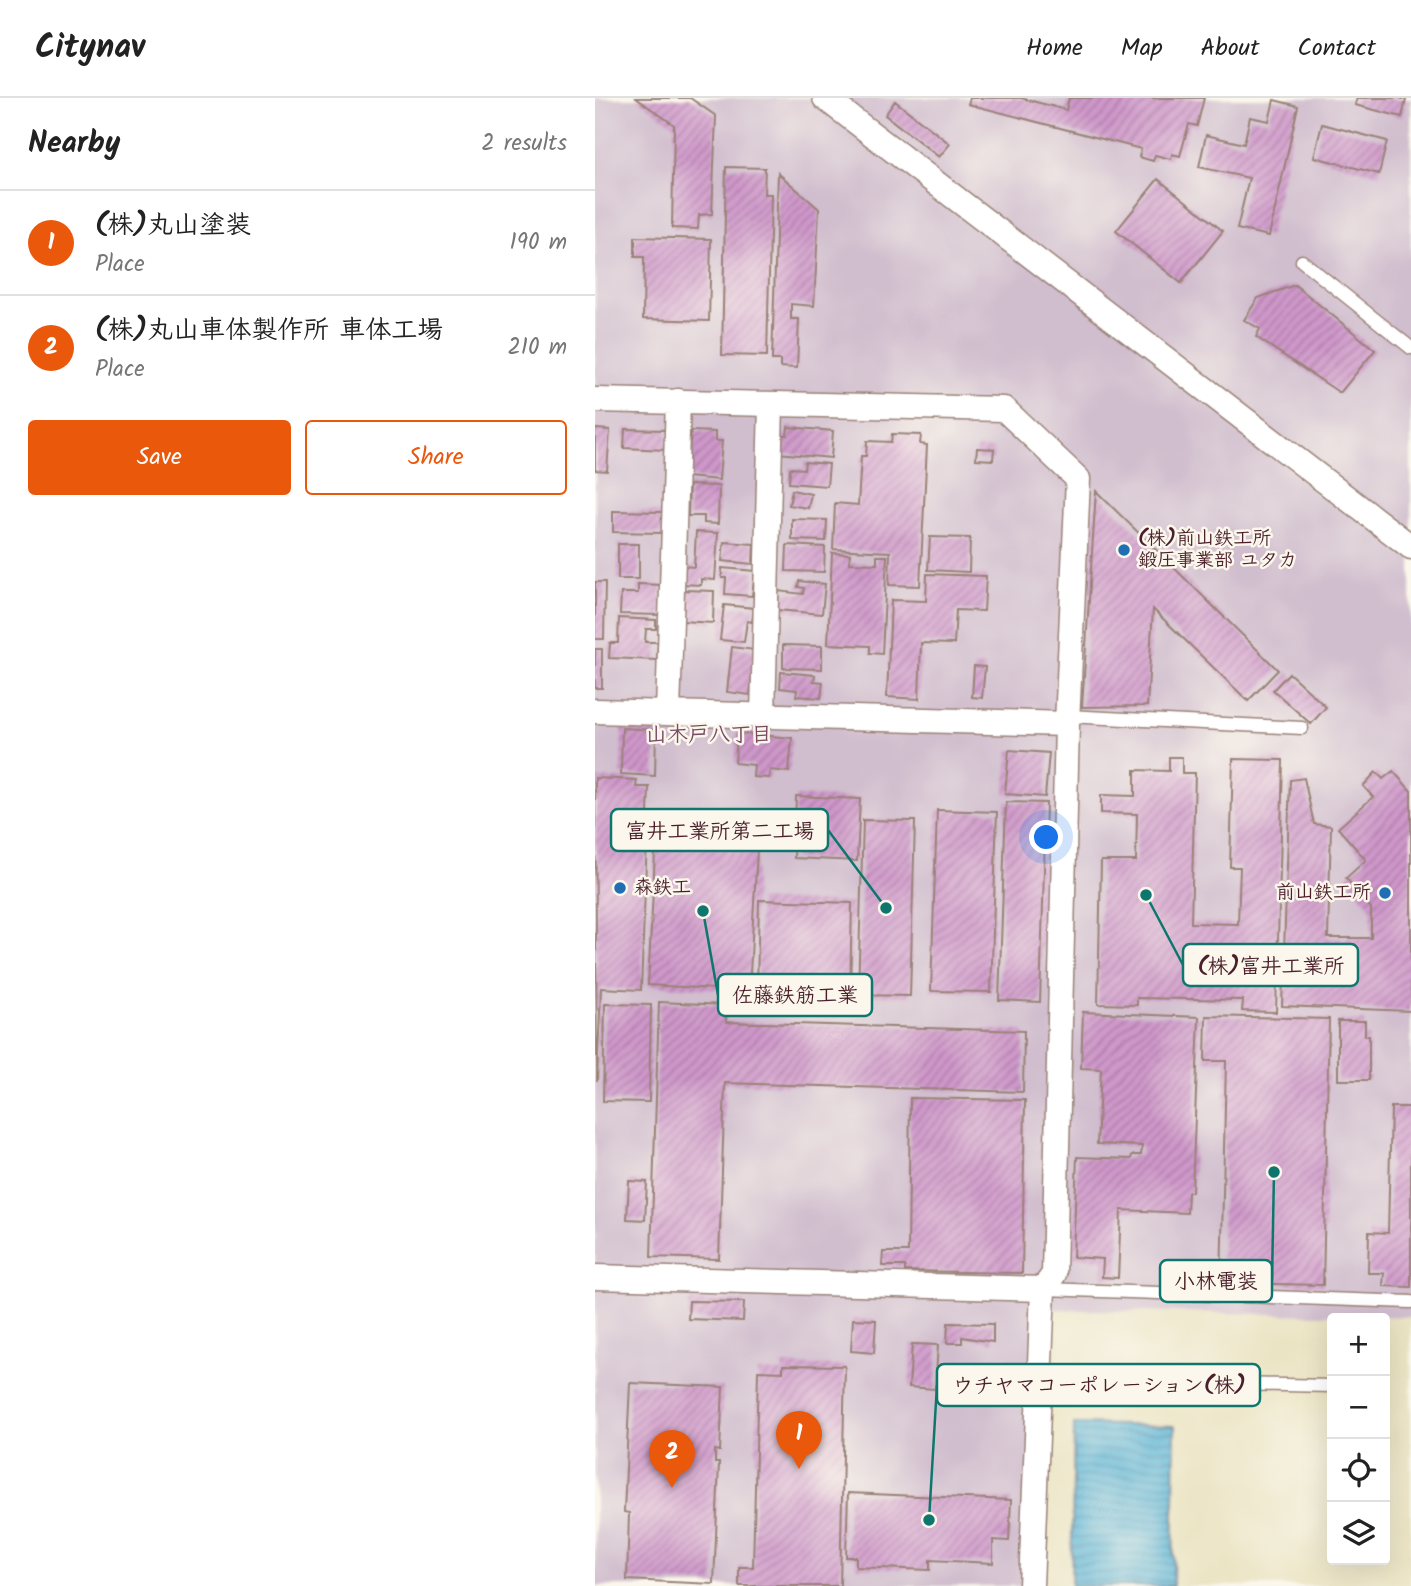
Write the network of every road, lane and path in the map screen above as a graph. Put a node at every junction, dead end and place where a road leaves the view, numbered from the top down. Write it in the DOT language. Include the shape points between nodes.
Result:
graph roads {
  1 [pos="825,98"];
  2 [pos="1303,261"];
  3 [pos="1411,348"];
  4 [pos="595,400"];
  5 [pos="678,401"];
  6 [pos="771,404"];
  7 [pos="1411,548"];
  8 [pos="595,711"];
  9 [pos="668,713"];
  10 [pos="763,715"];
  11 [pos="1067,720"];
  12 [pos="1301,728"];
  13 [pos="595,1277"];
  14 [pos="1043,1289"];
  15 [pos="1411,1302"];
  16 [pos="1039,1380"];
  17 [pos="1327,1385"];
  18 [pos="1031,1586"];
  1 -- 7 [label="street"];
  2 -- 3 [label="lane"];
  4 -- 5 [label="street"];
  5 -- 6 [label="street"];
  5 -- 9 [label="street"];
  6 -- 10 [label="street"];
  6 -- 11 [label="street" via="1004,409 1078,479"];
  8 -- 9 [label="street"];
  9 -- 10 [label="street"];
  10 -- 11 [label="street"];
  11 -- 12 [label="lane"];
  11 -- 14 [label="street" via="1054,1274"];
  13 -- 14 [label="street"];
  14 -- 15 [label="lane"];
  14 -- 16 [label="street"];
  16 -- 17 [label="lane"];
  16 -- 18 [label="street"];
}
